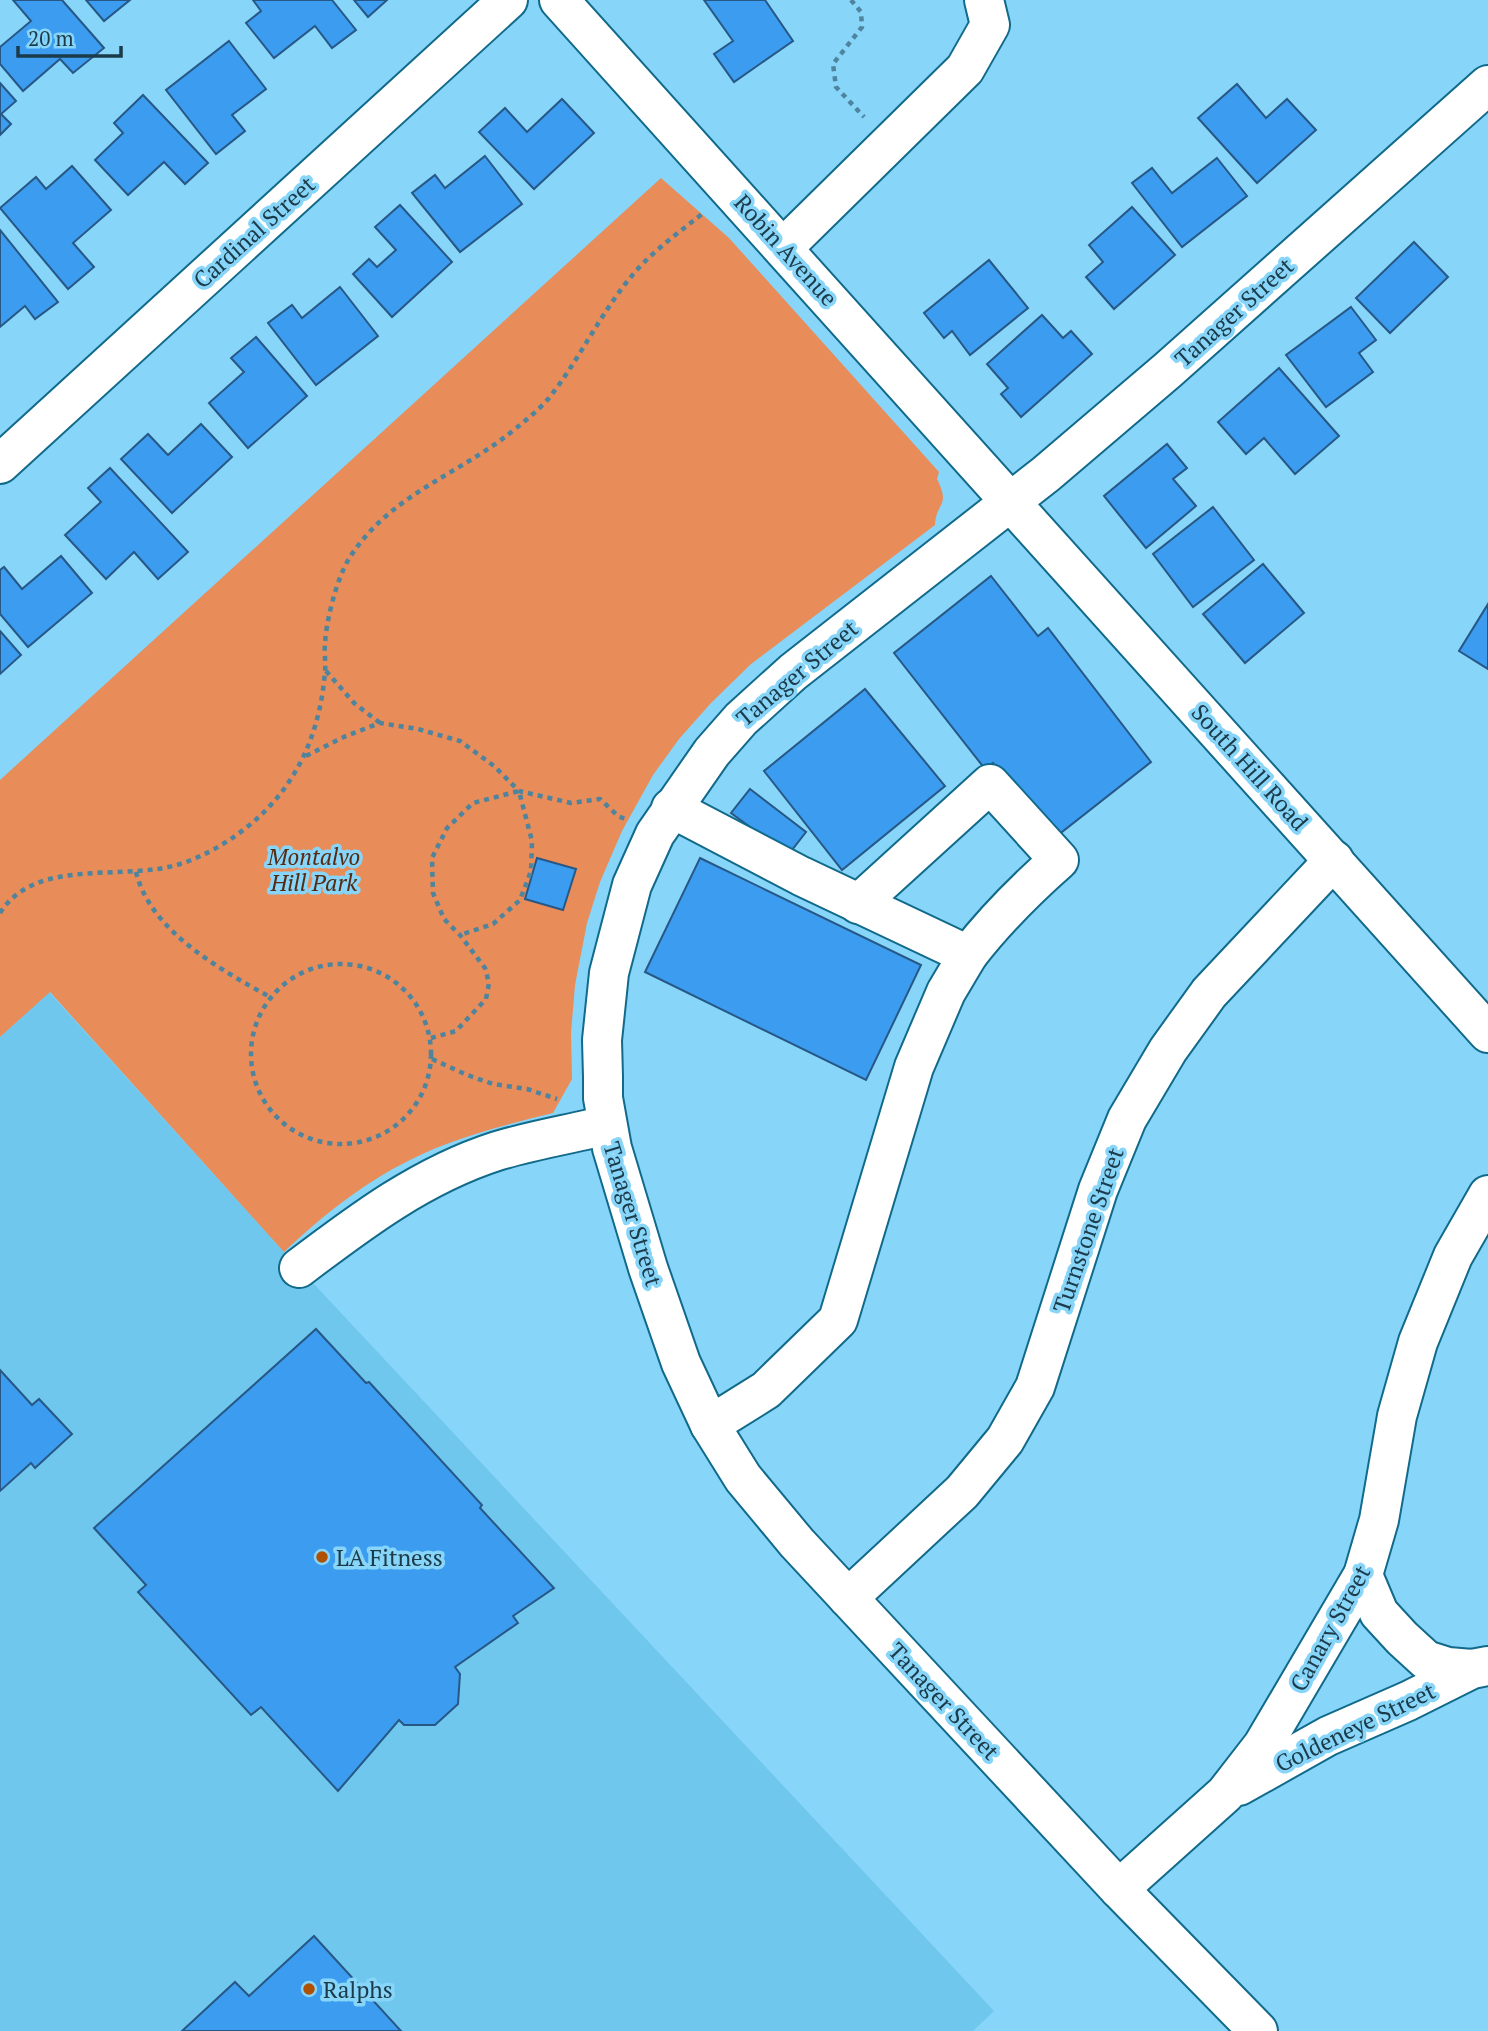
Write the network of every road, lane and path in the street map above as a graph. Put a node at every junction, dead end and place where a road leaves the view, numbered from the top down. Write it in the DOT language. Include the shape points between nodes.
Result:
graph roads {
  1 [pos="508,0"];
  2 [pos="559,0"];
  3 [pos="851,0"];
  4 [pos="984,0"];
  5 [pos="1488,85"];
  6 [pos="889,144"];
  7 [pos="731,190"];
  8 [pos="783,248"];
  9 [pos="0,464"];
  10 [pos="1011,502"];
  11 [pos="326,670"];
  12 [pos="380,723"];
  13 [pos="305,756"];
  14 [pos="519,790"];
  15 [pos="663,821"];
  16 [pos="1334,860"];
  17 [pos="136,872"];
  18 [pos="858,904"];
  19 [pos="0,913"];
  20 [pos="460,935"];
  21 [pos="968,955"];
  22 [pos="270,997"];
  23 [pos="1488,1033"];
  24 [pos="431,1038"];
  25 [pos="432,1059"];
  26 [pos="607,1125"];
  27 [pos="568,1135"];
  28 [pos="1488,1195"];
  29 [pos="299,1268"];
  30 [pos="710,1425"];
  31 [pos="1363,1575"];
  32 [pos="848,1598"];
  33 [pos="1480,1667"];
  34 [pos="1225,1794"];
  35 [pos="1119,1889"];
  36 [pos="1258,2031"];
  1 -- 9 [label="street, Cardinal Street"];
  2 -- 7 [label="street, Robin Avenue"];
  3 -- 6 [label="path" via="861,12 862,27 833,64 836,86"];
  4 -- 6 [label="street" via="990,25 965,69"];
  5 -- 10 [label="street, Tanager Street" via="1168,370"];
  6 -- 8 [label="street"];
  7 -- 8 [label="street, Robin Avenue"];
  7 -- 11 [label="path" via="631,276 547,400 506,436 404,499 375,524 348,559 330,611"];
  8 -- 10 [label="street, Robin Avenue"];
  10 -- 15 [label="street, Tanager Street" via="766,695 712,752"];
  10 -- 16 [label="street, South Hill Road"];
  11 -- 12 [label="path" via="354,703"];
  11 -- 13 [label="path"];
  12 -- 13 [label="path"];
  12 -- 14 [label="path" via="460,741"];
  13 -- 17 [label="path" via="290,782 228,842 180,864"];
  14 -- 15 [label="path" via="571,803 600,799 618,816"];
  14 -- 20 [label="path" via="532,841 531,872 520,900 492,924"];
  14 -- 20 [label="path" via="473,803 447,828 432,858 433,893 444,919"];
  15 -- 18 [label="street"];
  15 -- 26 [label="street, Tanager Street" via="632,885 608,973 602,1040"];
  16 -- 23 [label="street, South Hill Road"];
  16 -- 32 [label="street, Turnstone Street" via="1209,993 1168,1050 1128,1119 1098,1190 1035,1387 1005,1440 962,1492"];
  17 -- 19 [label="path" via="42,880 20,892"];
  17 -- 22 [label="path" via="155,911 180,938 218,968"];
  18 -- 21 [label="street"];
  18 -- 21 [label="street" via="990,784 1059,860 994,921"];
  20 -- 24 [label="path" via="485,968 486,999 456,1031"];
  21 -- 30 [label="street" via="946,992 914,1067 838,1320 766,1390"];
  22 -- 24 [label="path" via="292,978 320,966 349,964 378,970 403,987 421,1010"];
  22 -- 25 [label="path" via="256,1022 253,1078 265,1103 284,1124 309,1138 336,1144 364,1141 390,1130 416,1103"];
  24 -- 25 [label="path"];
  25 -- 27 [label="path" via="493,1084 557,1099"];
  26 -- 27 [label="street"];
  26 -- 30 [label="street, Tanager Street" via="648,1268 681,1363"];
  27 -- 29 [label="street" via="497,1151 430,1179 372,1213"];
  28 -- 31 [label="street, Canary Street" via="1453,1256 1418,1342"];
  30 -- 32 [label="street, Tanager Street" via="743,1478"];
  31 -- 33 [label="street" via="1379,1613 1426,1660 1448,1667"];
  31 -- 34 [label="street, Canary Street" via="1263,1745"];
  32 -- 35 [label="street, Tanager Street"];
  33 -- 34 [label="street, Goldeneye Street" via="1328,1736"];
  34 -- 35 [label="street, Canary Street"];
  35 -- 36 [label="street, Tanager Street"];
}
